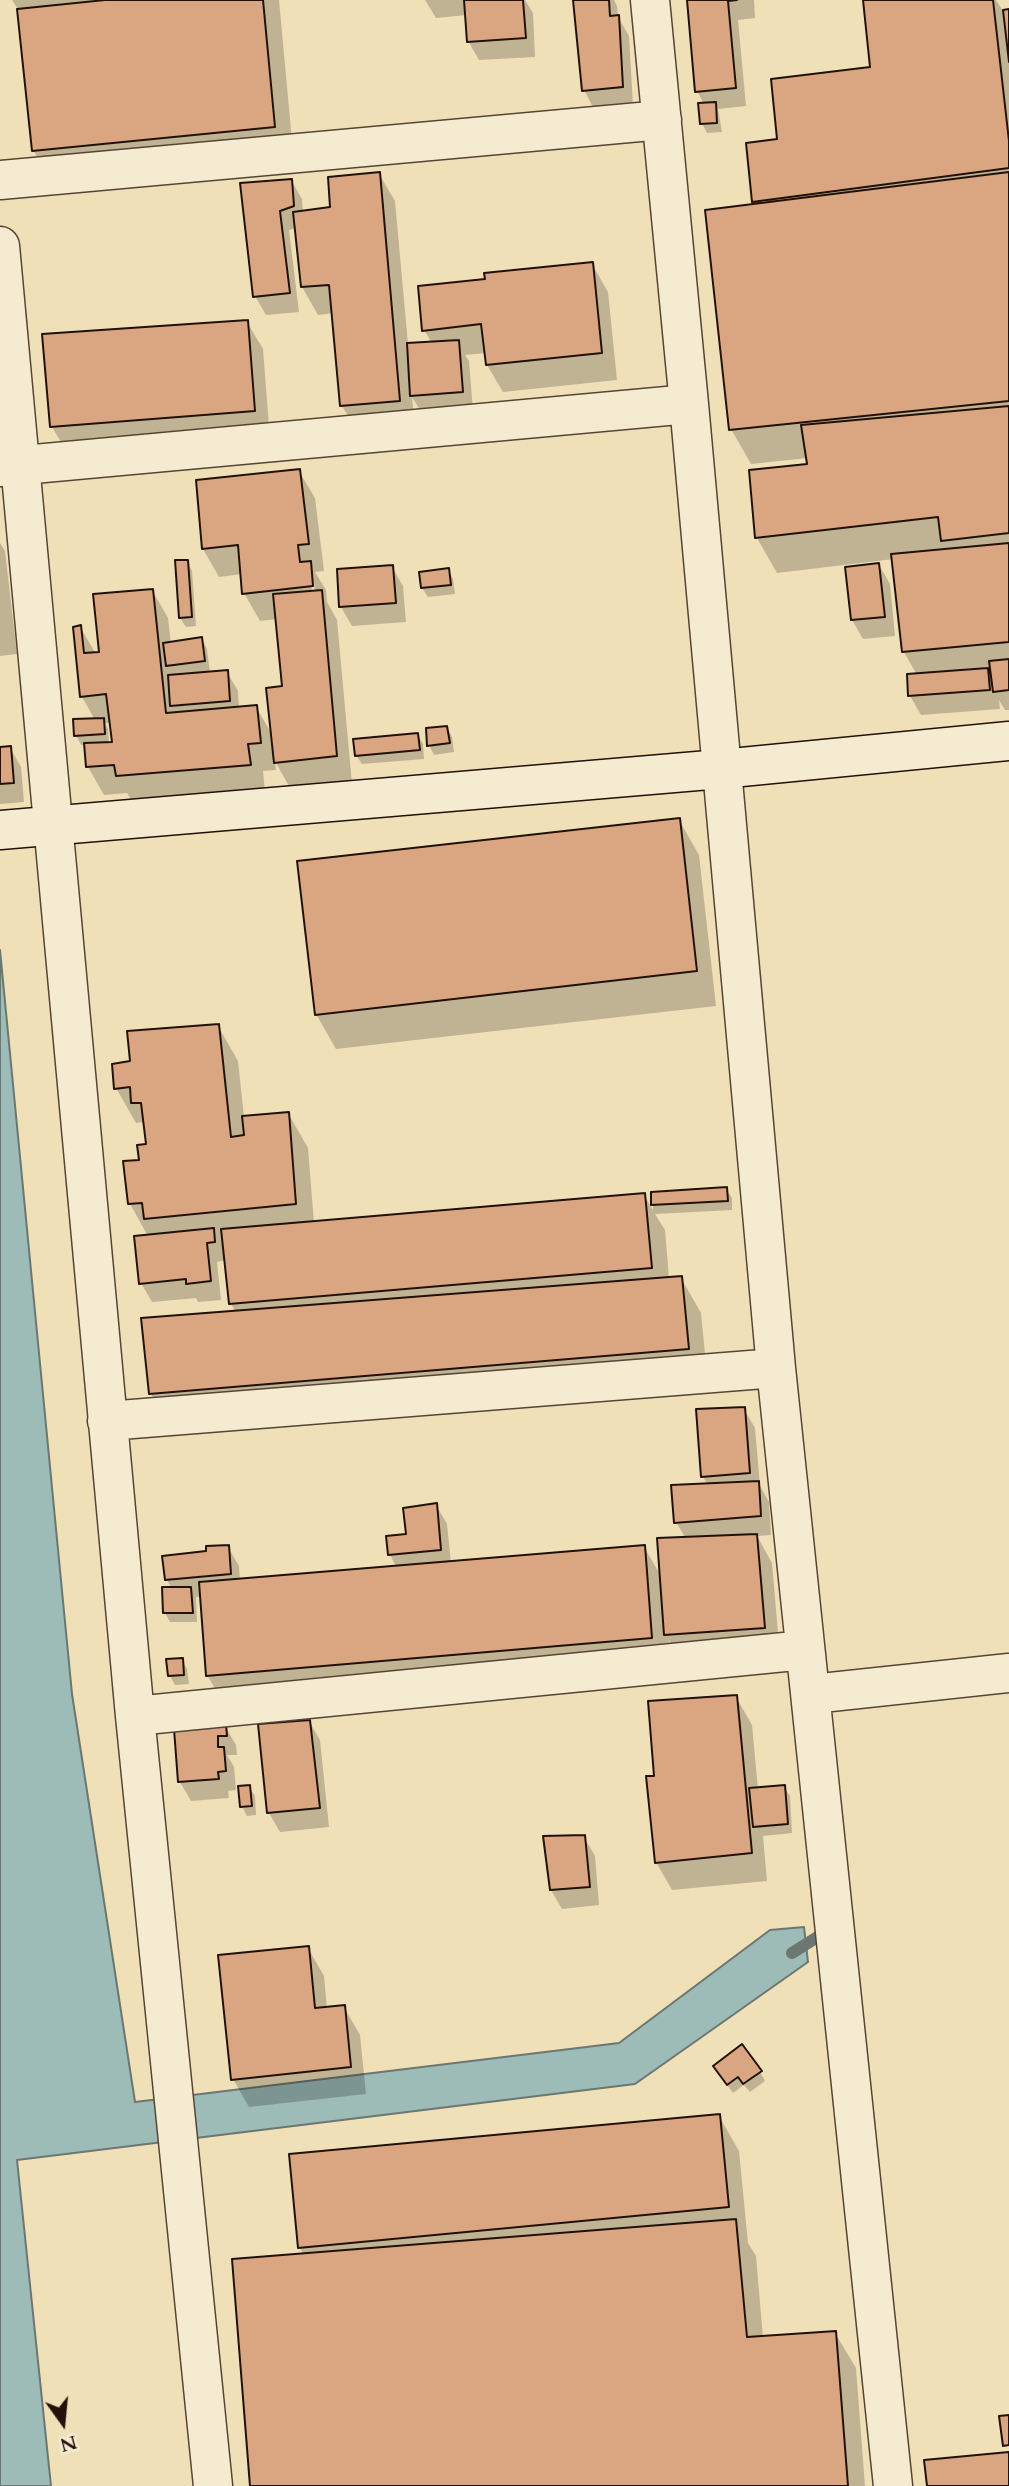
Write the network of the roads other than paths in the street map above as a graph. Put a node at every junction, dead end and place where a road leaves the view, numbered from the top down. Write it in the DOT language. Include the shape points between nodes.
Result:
graph roads {
  1 [pos="650,0"];
  2 [pos="662,120"];
  3 [pos="0,180"];
  4 [pos="0,246"];
  5 [pos="689,404"];
  6 [pos="9,466"];
  7 [pos="1009,741"];
  8 [pos="720,769"];
  9 [pos="52,826"];
  10 [pos="0,830"];
  11 [pos="776,1368"];
  12 [pos="107,1421"];
  13 [pos="805,1650"];
  14 [pos="1009,1673"];
  15 [pos="812,1694"];
  16 [pos="135,1716"];
  17 [pos="213,2486"];
  18 [pos="893,2486"];
  1 -- 2 [label="street"];
  2 -- 3 [label="street"];
  2 -- 5 [label="street"];
  4 -- 6 [label="street"];
  5 -- 6 [label="street"];
  5 -- 8 [label="street"];
  6 -- 9 [label="street"];
  7 -- 8 [label="street"];
  8 -- 9 [label="street"];
  8 -- 11 [label="street"];
  9 -- 10 [label="street"];
  9 -- 12 [label="street"];
  11 -- 12 [label="street"];
  11 -- 13 [label="street"];
  12 -- 16 [label="street"];
  13 -- 15 [label="street"];
  13 -- 16 [label="street"];
  14 -- 15 [label="street"];
  15 -- 18 [label="street"];
  16 -- 17 [label="street"];
}
